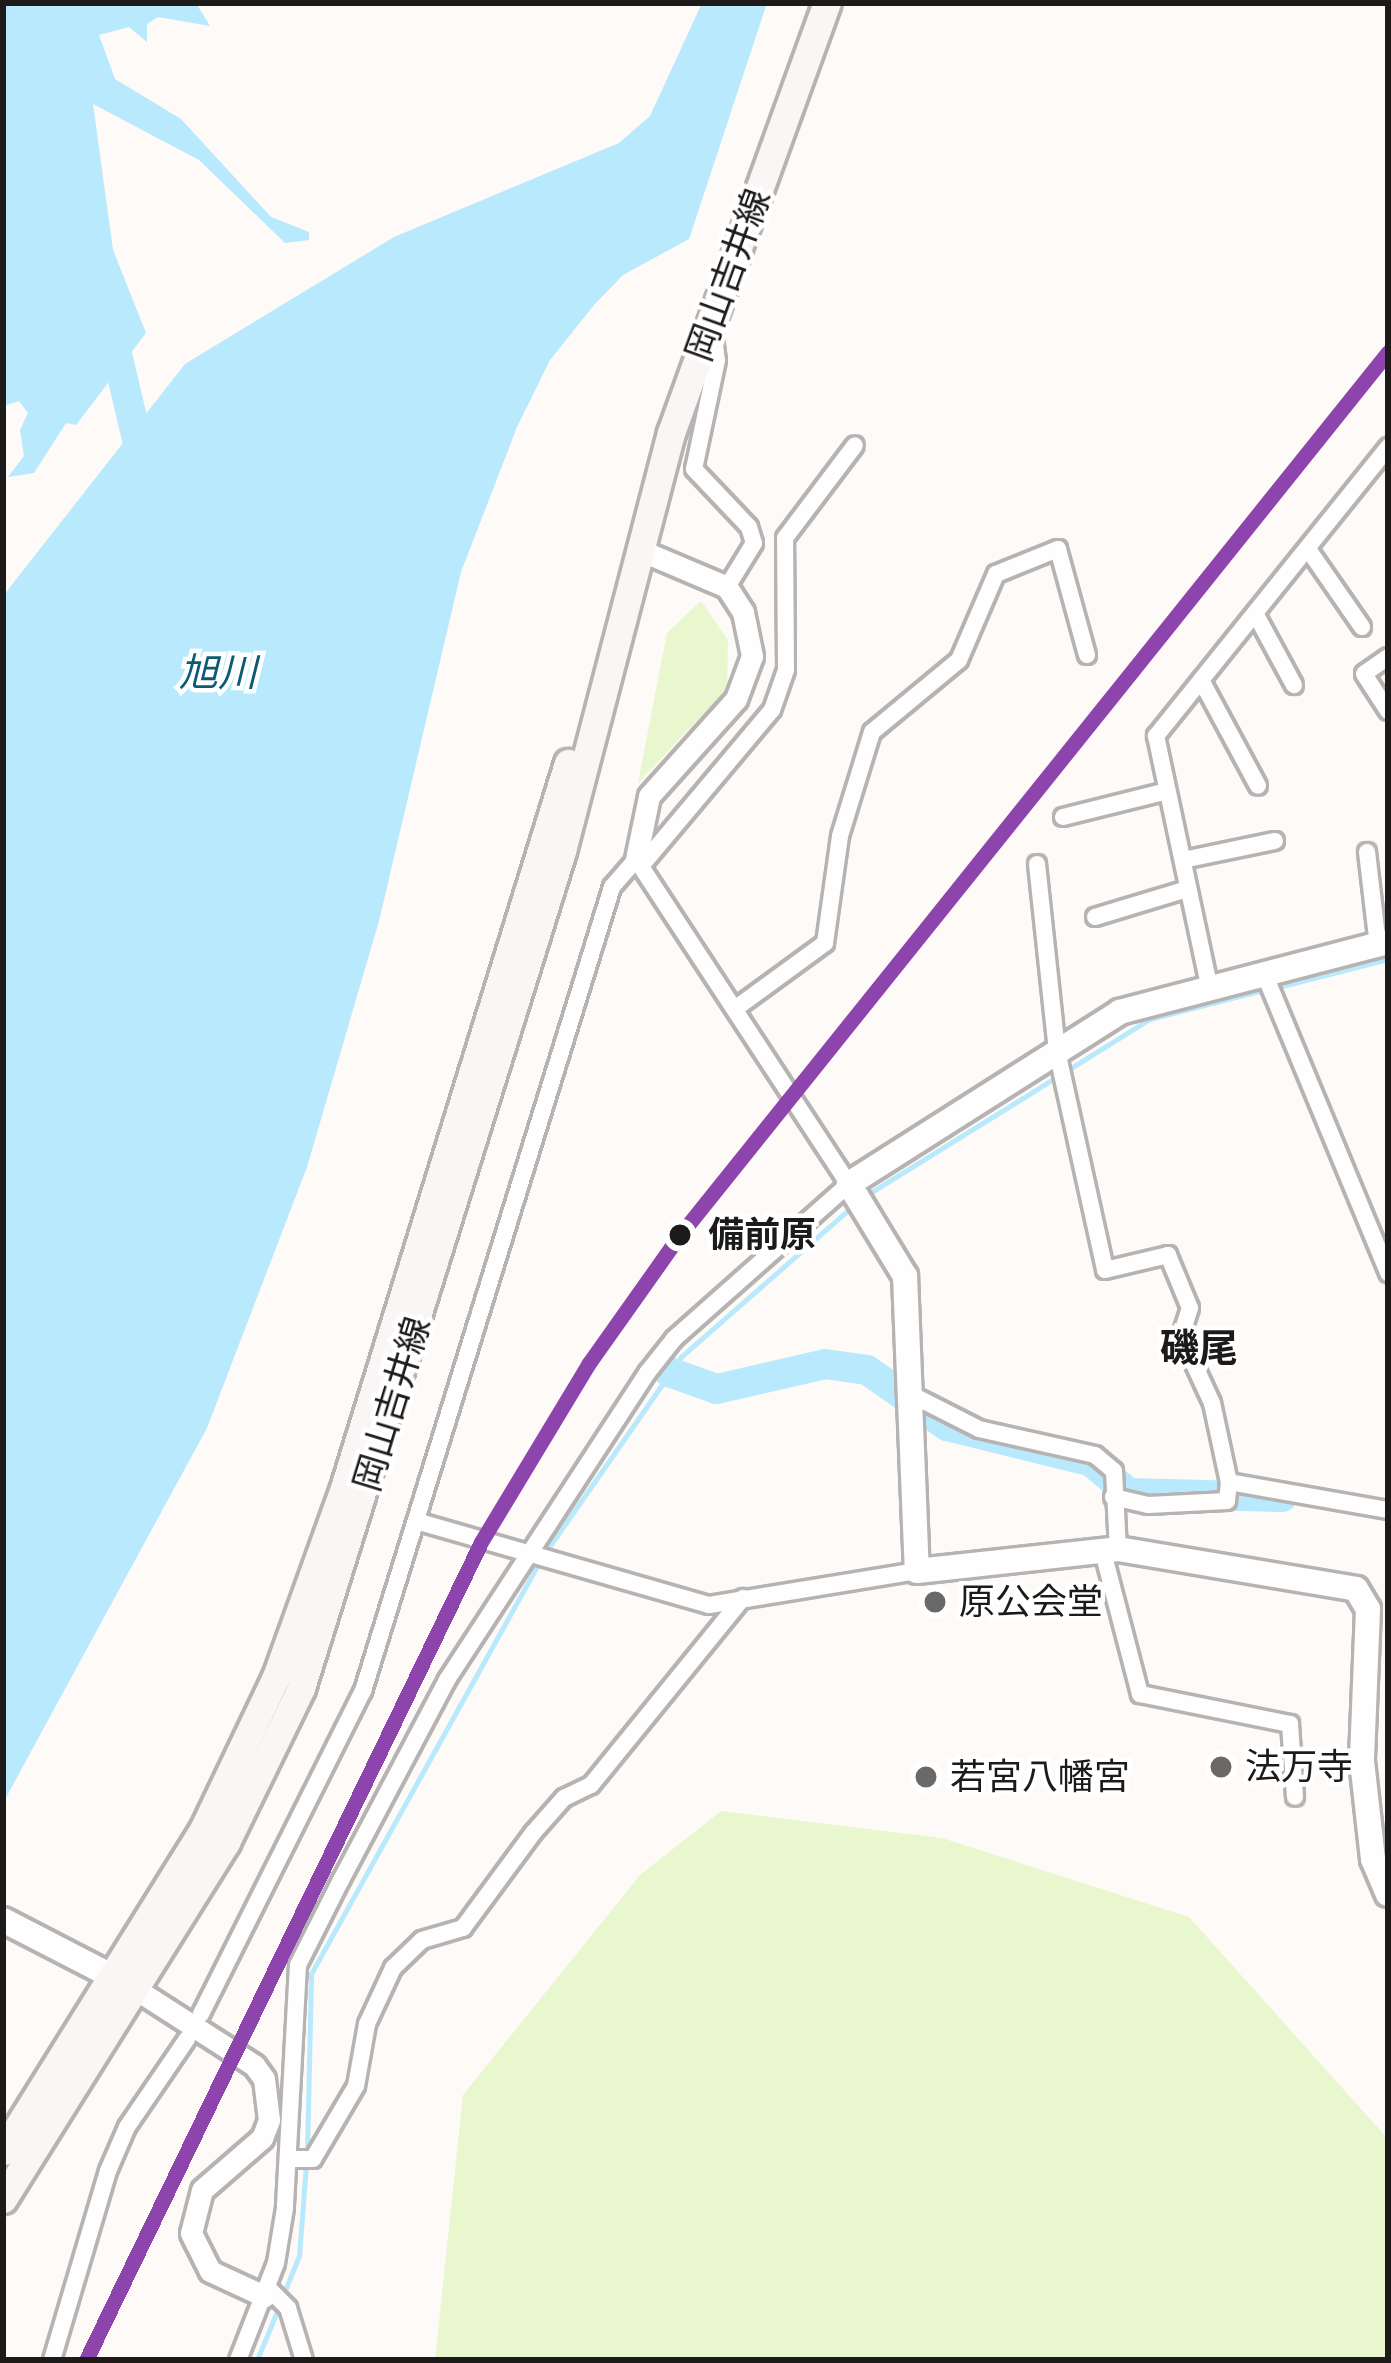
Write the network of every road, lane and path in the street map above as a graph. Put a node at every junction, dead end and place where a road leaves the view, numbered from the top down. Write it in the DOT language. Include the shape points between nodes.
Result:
graph roads {
  1 [pos="827,3"];
  2 [pos="712,322"];
  3 [pos="855,445"];
  4 [pos="1388,447"];
  5 [pos="1308,549"];
  6 [pos="640,550"];
  7 [pos="727,587"];
  8 [pos="1255,613"];
  9 [pos="1362,627"];
  10 [pos="1088,655"];
  11 [pos="1388,656"];
  12 [pos="1201,680"];
  13 [pos="1294,685"];
  14 [pos="1388,710"];
  15 [pos="1258,786"];
  16 [pos="1167,791"];
  17 [pos="1063,818"];
  18 [pos="1275,841"];
  19 [pos="1367,852"];
  20 [pos="1183,860"];
  21 [pos="638,863"];
  22 [pos="1037,864"];
  23 [pos="1187,890"];
  24 [pos="1095,917"];
  25 [pos="1383,944"];
  26 [pos="1268,983"];
  27 [pos="1209,985"];
  28 [pos="736,1008"];
  29 [pos="1060,1064"];
  30 [pos="856,1194"];
  31 [pos="1388,1273"];
  32 [pos="912,1404"];
  33 [pos="1112,1485"];
  34 [pos="1228,1489"];
  35 [pos="1388,1510"];
  36 [pos="416,1521"];
  37 [pos="1110,1551"];
  38 [pos="537,1556"];
  39 [pos="917,1571"];
  40 [pos="743,1598"];
  41 [pos="1378,1601"];
  42 [pos="1295,1797"];
  43 [pos="1388,1894"];
  44 [pos="3,1920"];
  45 [pos="127,1984"];
  46 [pos="202,2014"];
  47 [pos="187,2038"];
  48 [pos="3,2151"];
  49 [pos="301,2159"];
  50 [pos="3,2198"];
  51 [pos="268,2291"];
  52 [pos="52,2360"];
  53 [pos="238,2360"];
  54 [pos="304,2360"];
  1 -- 2 [label="main road, 岡山吉井線"];
  2 -- 6 [label="main road, 岡山吉井線" via="670,433"];
  2 -- 7 [label="street" via="717,361 694,469 749,527 754,543"];
  3 -- 21 [label="street" via="785,538 786,670 772,710"];
  4 -- 5 [label="street"];
  5 -- 8 [label="street"];
  5 -- 9 [label="street"];
  6 -- 7 [label="street"];
  6 -- 45 [label="main road, 岡山吉井線" via="485,1016 344,1488 276,1677"];
  7 -- 21 [label="street" via="751,636 749,678 650,796"];
  8 -- 12 [label="street"];
  8 -- 13 [label="street"];
  10 -- 28 [label="street" via="1058,549 996,574 959,660 872,732 840,836 825,943"];
  11 -- 14 [label="street" via="1364,674"];
  12 -- 15 [label="street"];
  12 -- 16 [label="street" via="1156,736"];
  16 -- 17 [label="street"];
  16 -- 20 [label="street"];
  18 -- 20 [label="street"];
  19 -- 25 [label="street"];
  20 -- 23 [label="street"];
  21 -- 28 [label="street"];
  21 -- 36 [label="street" via="613,887"];
  22 -- 29 [label="street"];
  23 -- 24 [label="street"];
  23 -- 27 [label="street"];
  25 -- 26 [label="main road"];
  26 -- 27 [label="main road"];
  26 -- 31 [label="street"];
  27 -- 29 [label="main road" via="1120,1012"];
  28 -- 30 [label="street"];
  29 -- 30 [label="main road"];
  29 -- 34 [label="street" via="1105,1270 1168,1255 1190,1308 1181,1336 1212,1403"];
  30 -- 32 [label="main road" via="905,1276"];
  30 -- 38 [label="street" via="674,1339"];
  32 -- 33 [label="street" via="1095,1455"];
  32 -- 39 [label="main road"];
  33 -- 34 [label="street" via="1148,1504"];
  33 -- 37 [label="street"];
  34 -- 35 [label="street"];
  36 -- 38 [label="street"];
  36 -- 46 [label="street" via="341,1748"];
  37 -- 39 [label="main road"];
  37 -- 41 [label="main road" via="1346,1585"];
  37 -- 42 [label="street" via="1141,1694 1290,1724"];
  38 -- 40 [label="street" via="710,1605"];
  38 -- 49 [label="street" via="424,1722 298,1965"];
  39 -- 40 [label="street"];
  40 -- 49 [label="street" via="591,1784 564,1798 533,1833 463,1928 422,1940 393,1968 367,2024 356,2086"];
  41 -- 43 [label="main road" via="1362,1761 1372,1858"];
  44 -- 45 [label="main road"];
  45 -- 48 [label="main road, 岡山吉井線"];
  45 -- 50 [label="main road, 岡山吉井線"];
  45 -- 51 [label="street" via="254,2065 269,2120 244,2161 202,2190 190,2233 210,2271"];
  47 -- 52 [label="street" via="120,2142"];
  49 -- 51 [label="street"];
  51 -- 53 [label="street"];
  51 -- 54 [label="street" via="288,2308"];
}
